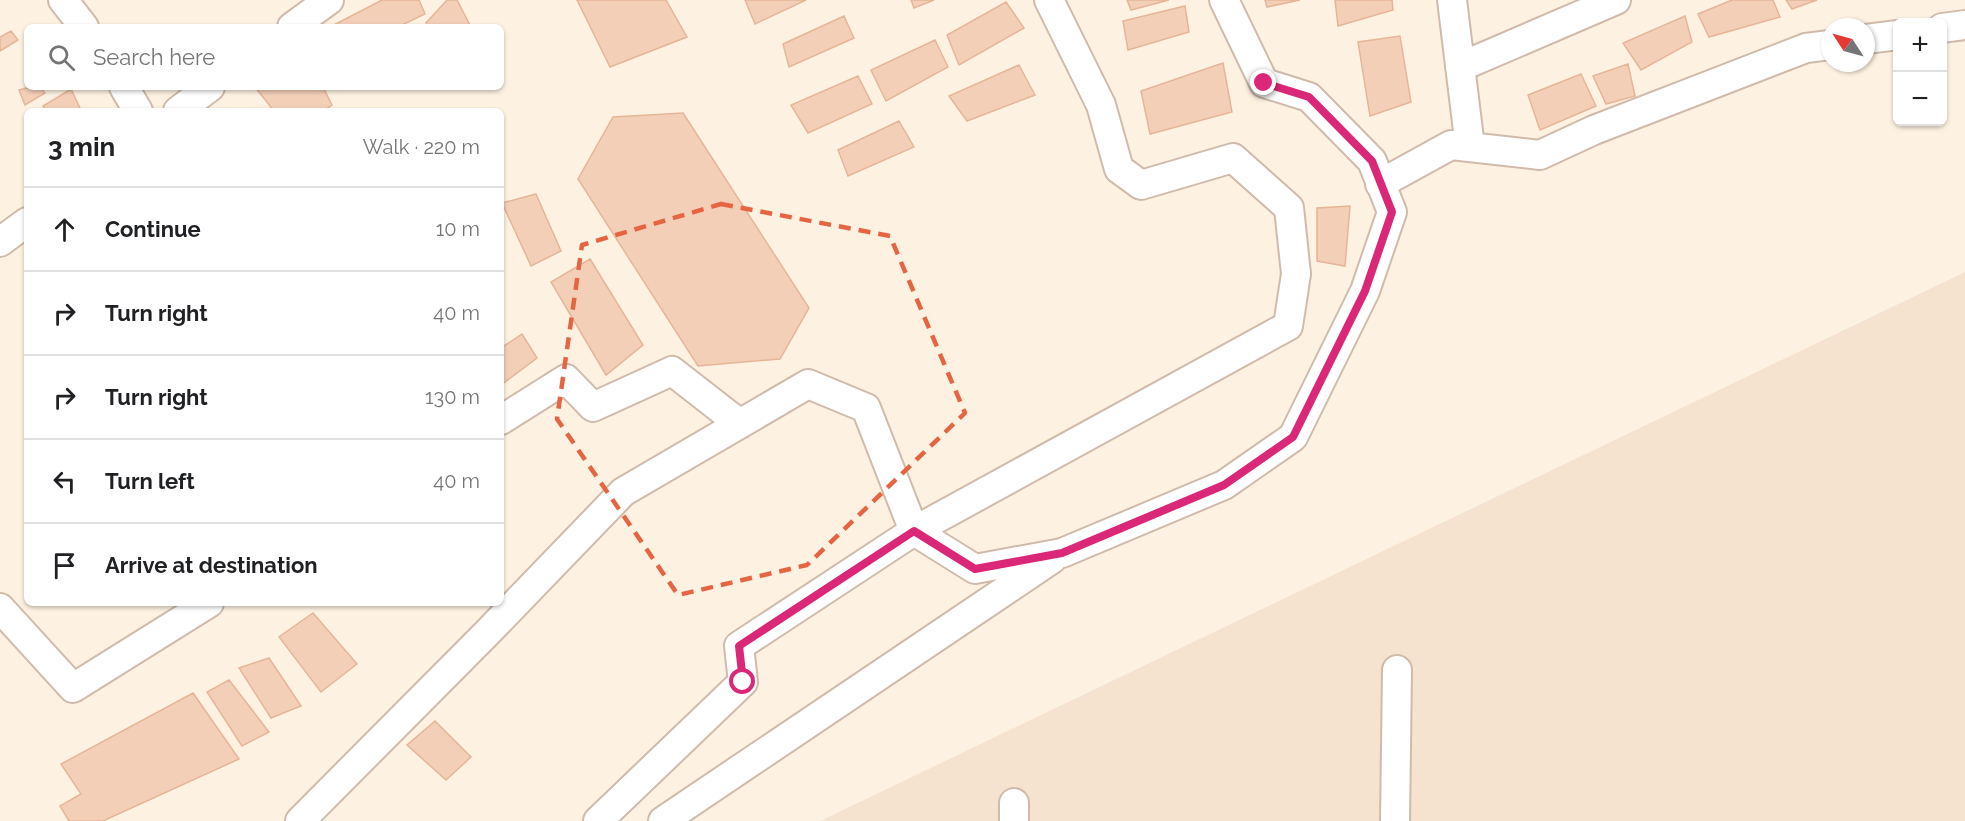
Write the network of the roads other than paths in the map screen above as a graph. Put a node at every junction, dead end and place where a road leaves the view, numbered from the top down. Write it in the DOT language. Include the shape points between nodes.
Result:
graph roads {
  1 [pos="63,0"];
  2 [pos="329,0"];
  3 [pos="1049,0"];
  4 [pos="1224,0"];
  5 [pos="1452,0"];
  6 [pos="1616,0"];
  7 [pos="82,24"];
  8 [pos="296,24"];
  9 [pos="1965,25"];
  10 [pos="1947,27"];
  11 [pos="1893,36"];
  12 [pos="1875,38"];
  13 [pos="1821,46"];
  14 [pos="1460,67"];
  15 [pos="126,90"];
  16 [pos="206,90"];
  17 [pos="136,108"];
  18 [pos="182,108"];
  19 [pos="1470,147"];
  20 [pos="1380,184"];
  21 [pos="24,224"];
  22 [pos="0,242"];
  23 [pos="504,418"];
  24 [pos="740,424"];
  25 [pos="914,531"];
  26 [pos="1062,553"];
  27 [pos="203,606"];
  28 [pos="0,608"];
  29 [pos="1397,670"];
  30 [pos="300,821"];
  31 [pos="598,821"];
  32 [pos="663,821"];
  33 [pos="1395,821"];
  1 -- 7 [label="street"];
  2 -- 8 [label="street"];
  3 -- 25 [label="street" via="1101,105 1119,169 1141,185 1233,158 1289,208 1296,274 1288,326"];
  4 -- 20 [label="street" via="1264,83 1309,97 1372,161"];
  5 -- 14 [label="street"];
  6 -- 14 [label="street"];
  9 -- 10 [label="street"];
  11 -- 12 [label="street"];
  13 -- 19 [label="street" via="1806,48 1594,130 1540,155"];
  14 -- 19 [label="street"];
  15 -- 17 [label="street"];
  16 -- 18 [label="street"];
  19 -- 20 [label="street" via="1451,145"];
  20 -- 26 [label="street" via="1392,212 1369,279 1293,437 1224,485"];
  21 -- 22 [label="street"];
  23 -- 24 [label="street" via="566,379 592,407 672,371"];
  24 -- 25 [label="street" via="808,384 866,408"];
  24 -- 30 [label="street" via="623,492"];
  25 -- 26 [label="street" via="975,569"];
  25 -- 31 [label="street" via="739,646 743,682"];
  26 -- 32 [label="street"];
  27 -- 28 [label="street" via="73,688"];
  29 -- 33 [label="street"];
}
